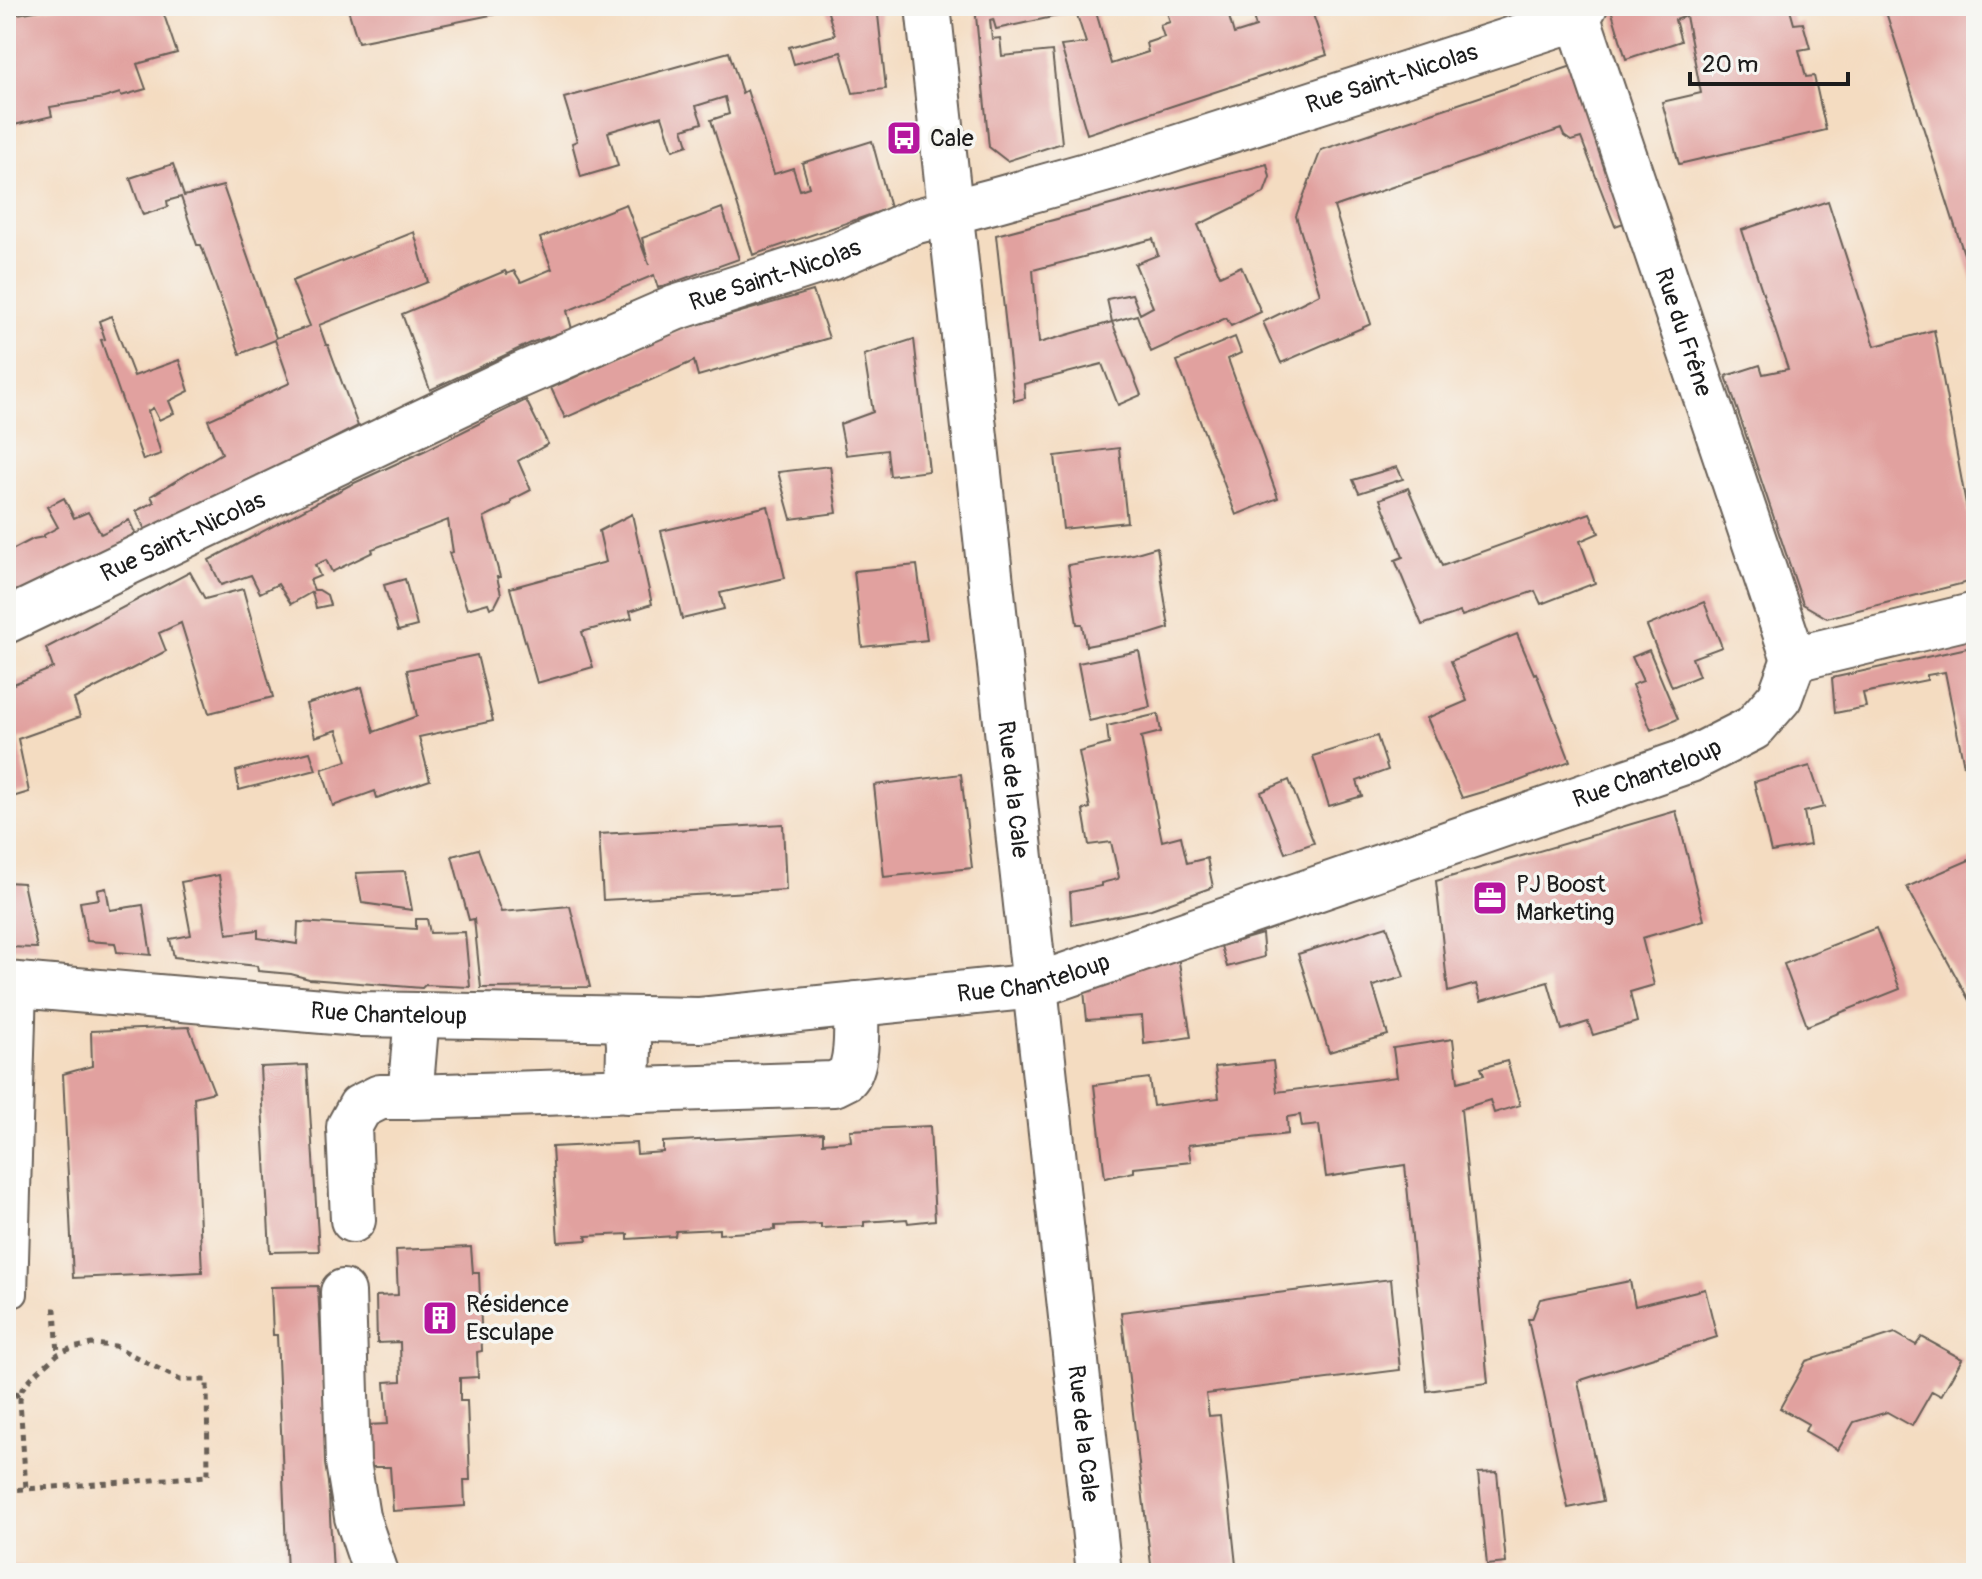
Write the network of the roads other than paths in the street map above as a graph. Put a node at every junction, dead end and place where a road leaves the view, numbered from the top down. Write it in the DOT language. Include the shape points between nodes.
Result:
graph roads {
  1 [pos="928,6"];
  2 [pos="1578,10"];
  3 [pos="949,213"];
  4 [pos="1976,615"];
  5 [pos="6,621"];
  6 [pos="1794,659"];
  7 [pos="15,984"];
  8 [pos="1035,986"];
  9 [pos="856,1004"];
  10 [pos="417,1015"];
  11 [pos="627,1019"];
  12 [pos="628,1091"];
  13 [pos="410,1097"];
  14 [pos="353,1220"];
  15 [pos="343,1292"];
  16 [pos="15,1294"];
  17 [pos="376,1573"];
  18 [pos="1099,1573"];
  1 -- 3 [label="street, Rue de la Cale"];
  2 -- 3 [label="street, Rue Saint-Nicolas" via="1129,163"];
  2 -- 6 [label="street, Rue du Frêne"];
  3 -- 5 [label="street, Rue Saint-Nicolas" via="675,308 514,378"];
  3 -- 8 [label="street, Rue de la Cale"];
  4 -- 6 [label="street"];
  6 -- 8 [label="street, Rue Chanteloup" via="1780,697 1753,728 1690,760"];
  7 -- 10 [label="street, Rue Chanteloup"];
  7 -- 16 [label="lane"];
  8 -- 9 [label="street, Rue Chanteloup"];
  8 -- 18 [label="street, Rue de la Cale"];
  9 -- 11 [label="street, Rue Chanteloup" via="700,1020"];
  9 -- 12 [label="street" via="852,1069 834,1084"];
  10 -- 11 [label="street, Rue Chanteloup"];
  10 -- 13 [label="street"];
  11 -- 12 [label="street"];
  12 -- 13 [label="street"];
  13 -- 14 [label="street" via="380,1097 360,1107 349,1127"];
  15 -- 17 [label="street" via="348,1462 357,1517"];
}
